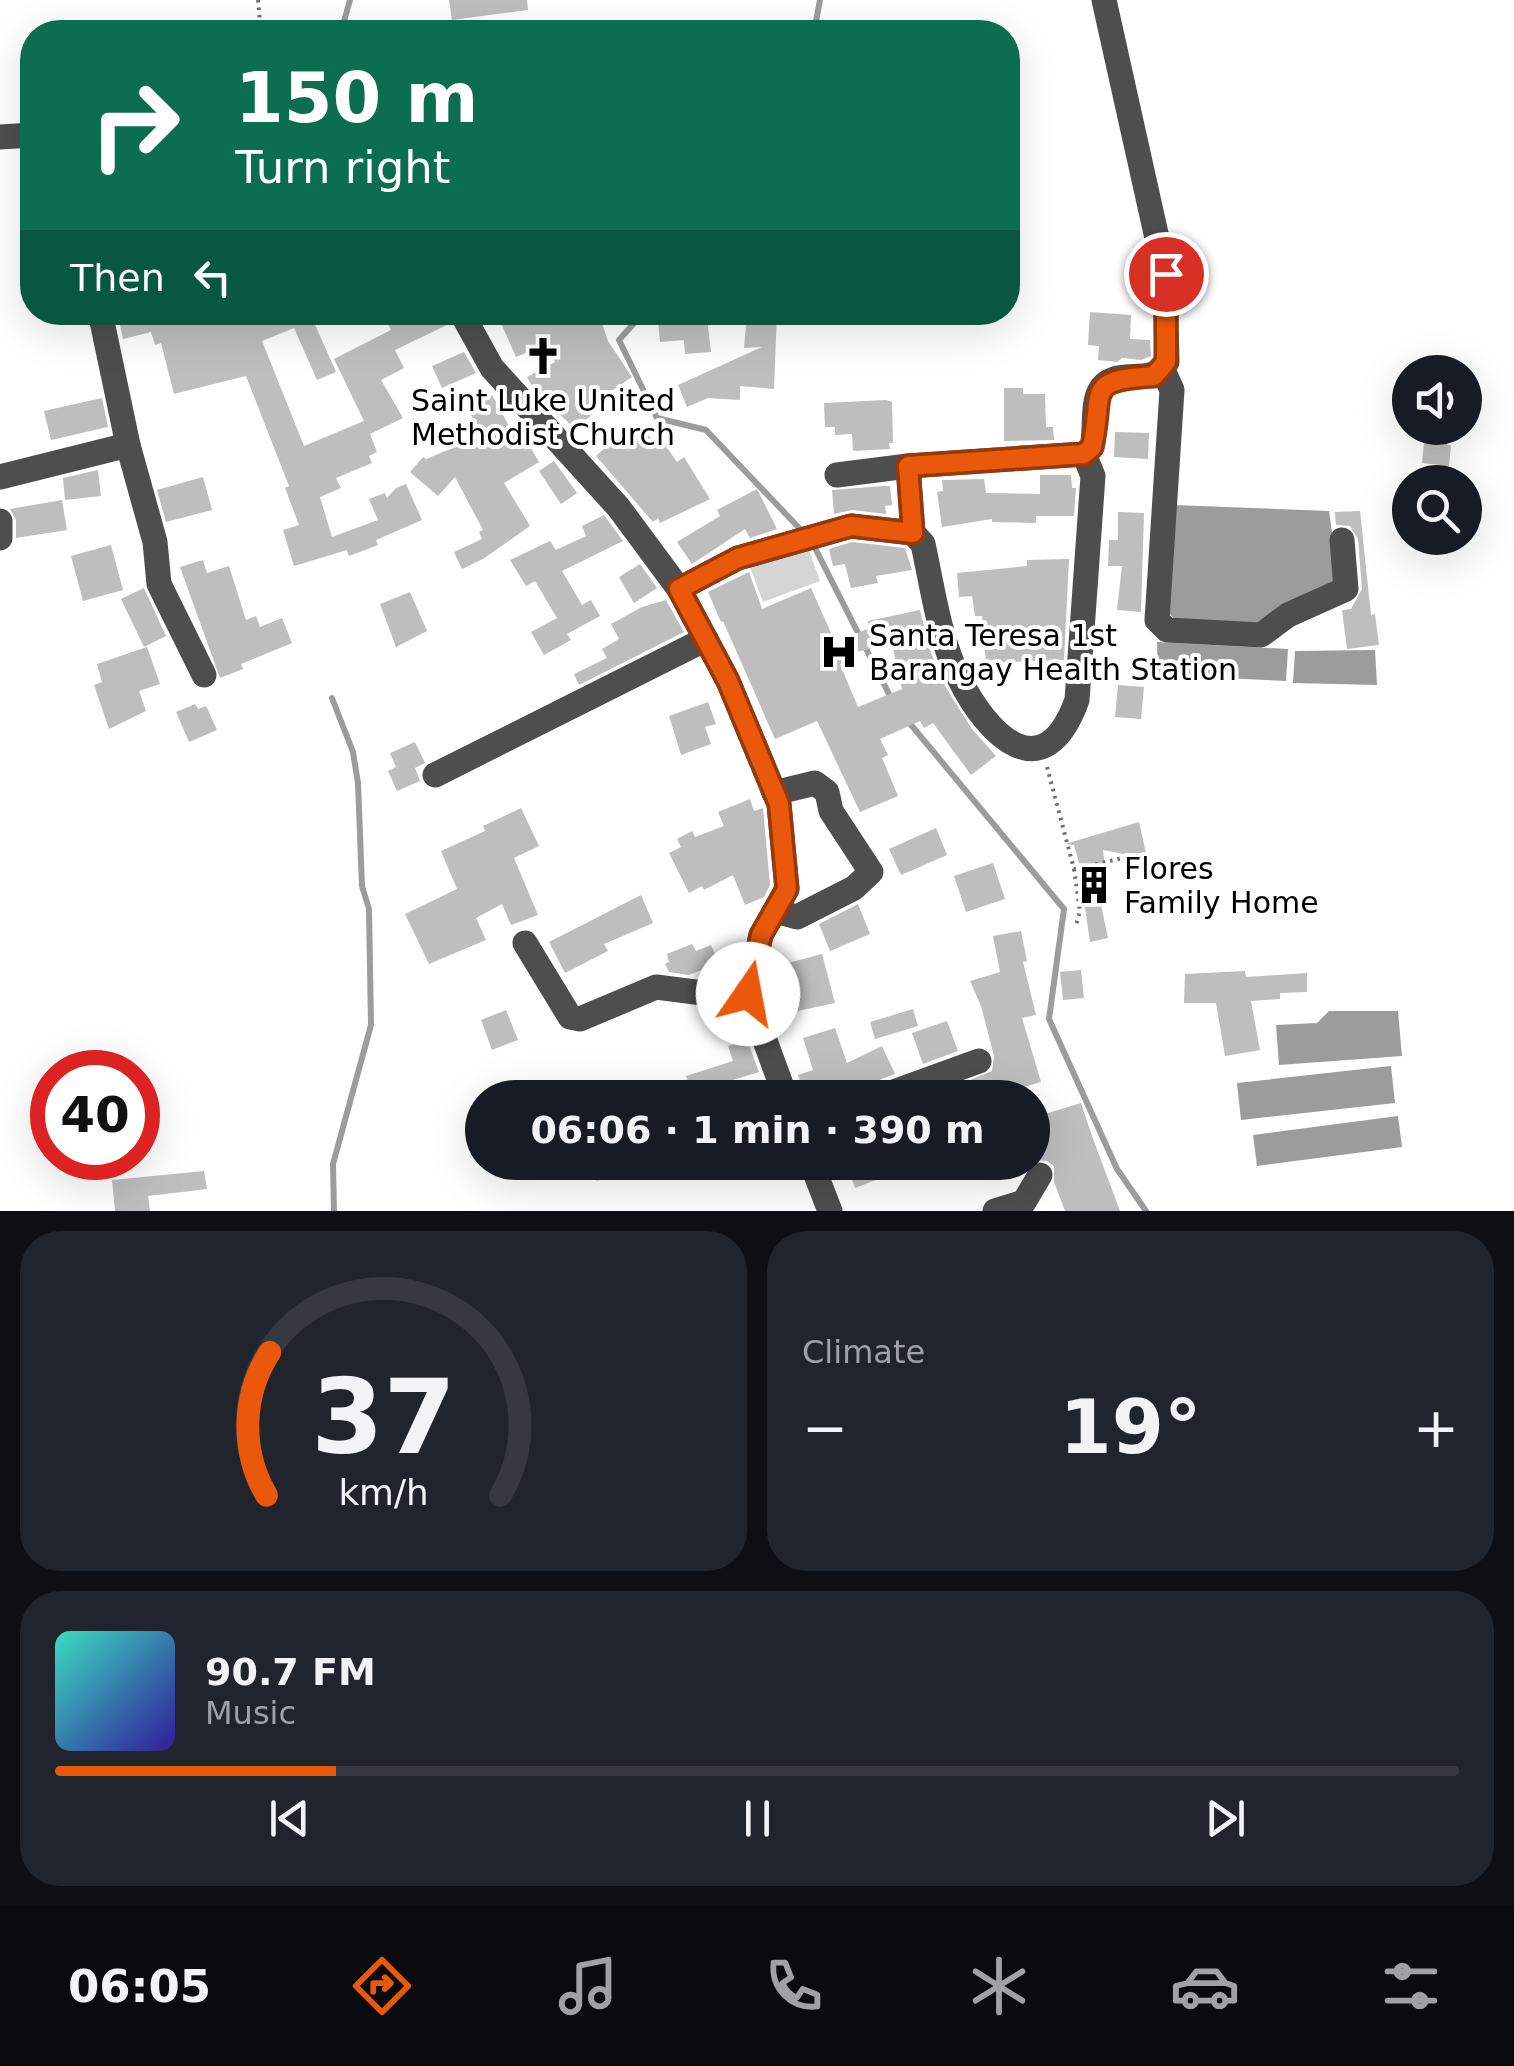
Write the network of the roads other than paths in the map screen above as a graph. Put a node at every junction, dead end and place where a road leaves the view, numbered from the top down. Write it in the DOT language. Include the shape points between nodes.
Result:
graph roads {
  1 [pos="1104,0"];
  2 [pos="103,325"];
  3 [pos="468,325"];
  4 [pos="1162,370"];
  5 [pos="128,445"];
  6 [pos="1084,454"];
  7 [pos="908,466"];
  8 [pos="836,475"];
  9 [pos="0,476"];
  10 [pos="0,521"];
  11 [pos="913,533"];
  12 [pos="0,538"];
  13 [pos="1342,540"];
  14 [pos="679,589"];
  15 [pos="706,640"];
  16 [pos="204,675"];
  17 [pos="435,775"];
  18 [pos="774,793"];
  19 [pos="775,911"];
  20 [pos="524,943"];
  21 [pos="748,994"];
  22 [pos="979,1061"];
  23 [pos="779,1080"];
  24 [pos="927,1080"];
  25 [pos="817,1180"];
  26 [pos="1037,1180"];
  27 [pos="826,1209"];
  28 [pos="996,1211"];
  1 -- 4 [label="street" via="1166,274"];
  2 -- 5 [label="street"];
  3 -- 14 [label="street" via="492,368 619,508"];
  4 -- 6 [label="street" via="1104,385 1092,447"];
  4 -- 13 [label="street" via="1172,390 1157,620 1167,630 1261,635 1288,614 1346,590"];
  5 -- 9 [label="street"];
  5 -- 16 [label="street" via="155,542 159,584"];
  6 -- 7 [label="street"];
  6 -- 11 [label="street" via="1093,476 1077,700 1068,724 1044,748 1020,748 1005,738 958,678 923,544"];
  7 -- 8 [label="street"];
  7 -- 11 [label="street"];
  10 -- 12 [label="street"];
  11 -- 14 [label="street" via="851,526 738,558"];
  14 -- 15 [label="street"];
  15 -- 17 [label="street"];
  15 -- 18 [label="street"];
  18 -- 19 [label="street" via="787,889"];
  18 -- 19 [label="street" via="815,783 827,792 831,810 871,872 797,917"];
  19 -- 21 [label="street" via="761,935"];
  20 -- 21 [label="street" via="570,1017 580,1019 656,987"];
  21 -- 23 [label="street"];
  22 -- 24 [label="street"];
  25 -- 27 [label="street"];
  26 -- 28 [label="street" via="1024,1202"];
}
